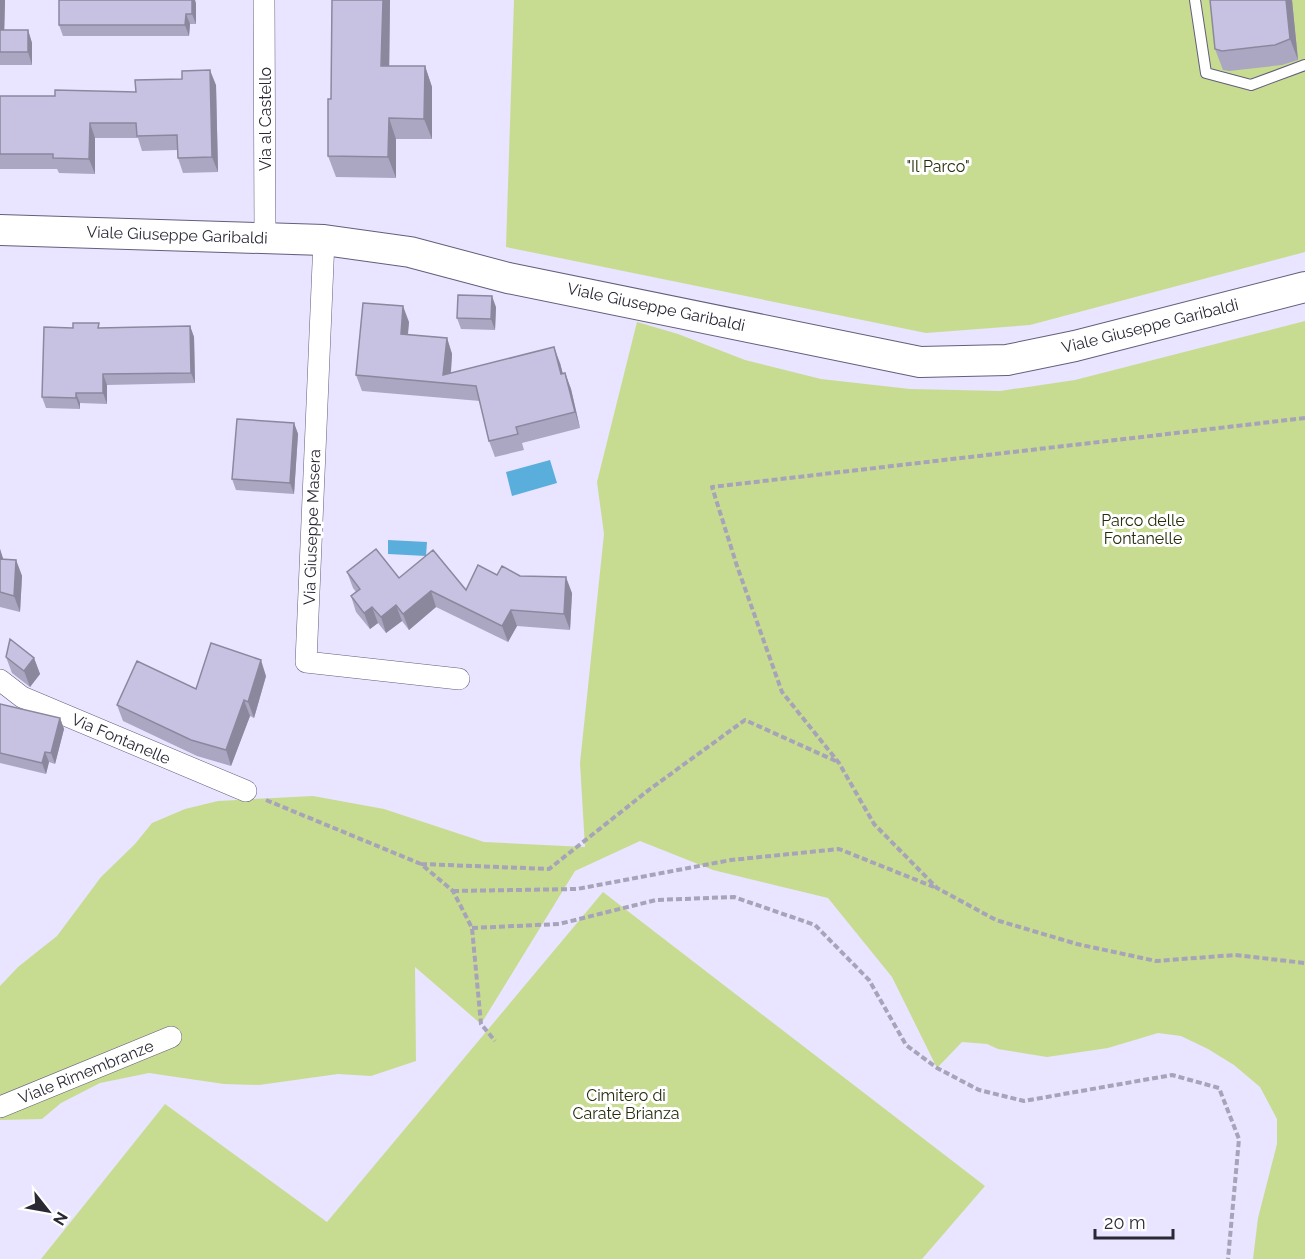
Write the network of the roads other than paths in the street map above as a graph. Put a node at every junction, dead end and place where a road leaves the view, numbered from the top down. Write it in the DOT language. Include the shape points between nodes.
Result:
graph roads {
  1 [pos="264,0"];
  2 [pos="1195,0"];
  3 [pos="1305,65"];
  4 [pos="0,230"];
  5 [pos="265,238"];
  6 [pos="324,240"];
  7 [pos="1305,287"];
  8 [pos="459,679"];
  9 [pos="0,680"];
  10 [pos="246,791"];
  11 [pos="171,1037"];
  12 [pos="0,1107"];
  1 -- 5 [label="street, Via al Castello"];
  2 -- 3 [label="lane" via="1206,73 1251,85"];
  4 -- 5 [label="main road, Viale Giuseppe Garibaldi"];
  5 -- 6 [label="main road, Viale Giuseppe Garibaldi"];
  6 -- 7 [label="main road, Viale Giuseppe Garibaldi" via="410,252 508,278 920,363 1007,360"];
  6 -- 8 [label="street, Via Giuseppe Masera" via="306,662"];
  9 -- 10 [label="street, Via Fontanelle" via="21,697"];
  11 -- 12 [label="street, Viale Rimembranze"];
}
